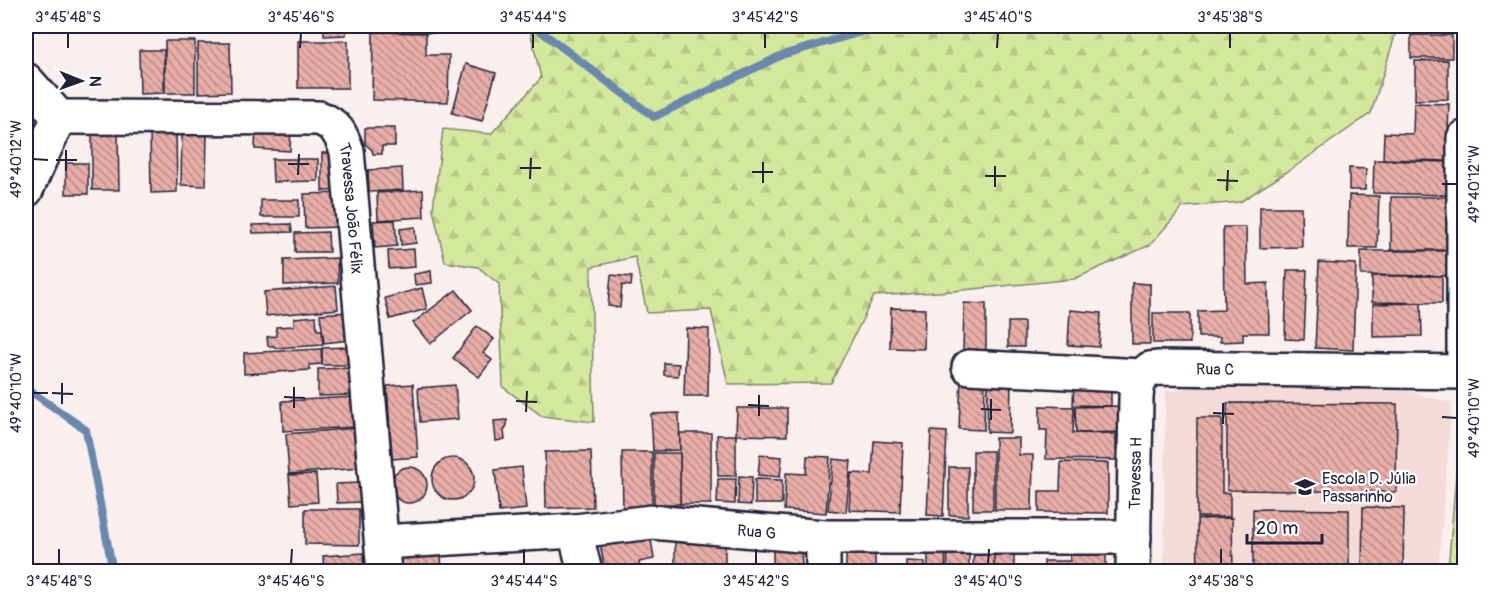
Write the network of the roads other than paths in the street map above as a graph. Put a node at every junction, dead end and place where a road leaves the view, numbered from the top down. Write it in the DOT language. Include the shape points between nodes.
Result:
graph roads {
  1 [pos="31,86"];
  2 [pos="59,117"];
  3 [pos="1464,145"];
  4 [pos="26,190"];
  5 [pos="969,366"];
  6 [pos="1464,372"];
  7 [pos="1142,376"];
  8 [pos="575,531"];
  9 [pos="823,537"];
  10 [pos="1134,537"];
  11 [pos="383,557"];
  12 [pos="585,572"];
  13 [pos="823,572"];
  14 [pos="1133,572"];
  1 -- 2 [label="street"];
  2 -- 4 [label="street"];
  2 -- 11 [label="street, Travessa João Félix" via="319,118 330,122 339,132 347,151"];
  3 -- 6 [label="street"];
  5 -- 7 [label="street, Rua C"];
  6 -- 7 [label="street, Rua C" via="1160,368 1150,369"];
  7 -- 10 [label="street, Travessa H" via="1136,398"];
  8 -- 9 [label="street, Rua G" via="652,522"];
  8 -- 11 [label="street, Rua G"];
  8 -- 12 [label="street"];
  9 -- 10 [label="street, Rua G"];
  9 -- 13 [label="street"];
  10 -- 14 [label="street, Travessa H"];
}
